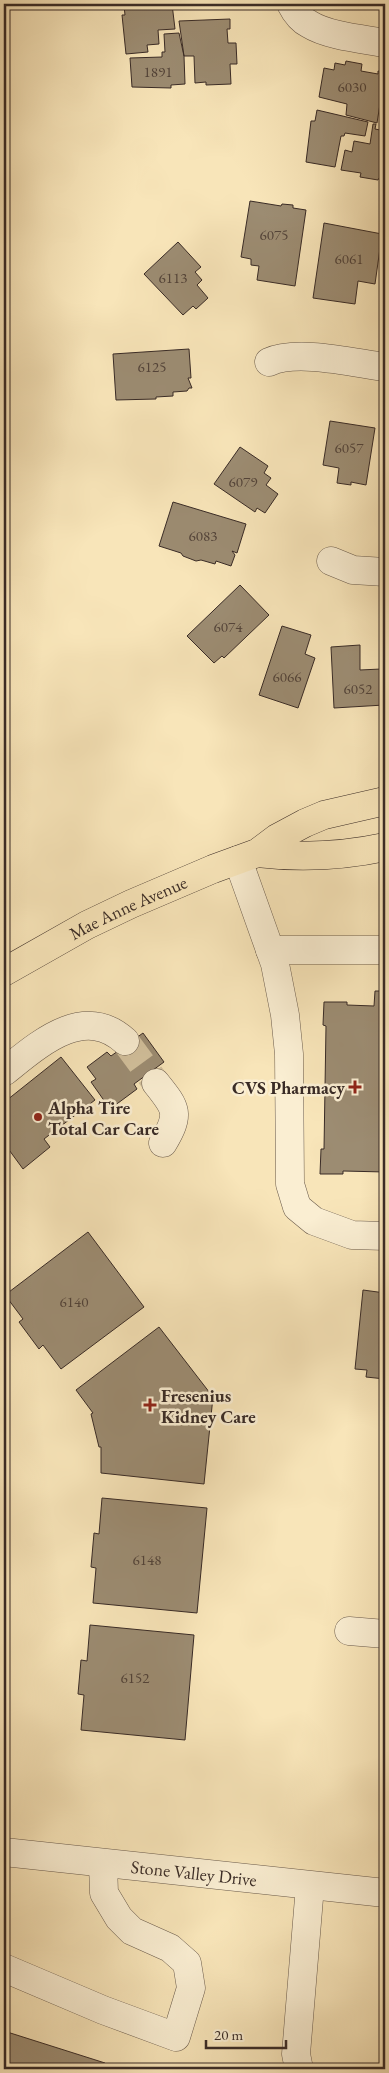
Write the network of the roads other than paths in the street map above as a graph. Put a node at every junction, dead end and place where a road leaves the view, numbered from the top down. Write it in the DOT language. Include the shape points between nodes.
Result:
graph roads {
  1 [pos="291,4"];
  2 [pos="385,43"];
  3 [pos="269,362"];
  4 [pos="385,367"];
  5 [pos="331,561"];
  6 [pos="385,572"];
  7 [pos="385,801"];
  8 [pos="379,850"];
  9 [pos="248,856"];
  10 [pos="270,950"];
  11 [pos="385,950"];
  12 [pos="4,972"];
  13 [pos="125,1041"];
  14 [pos="4,1072"];
  15 [pos="156,1083"];
  16 [pos="163,1143"];
  17 [pos="385,1236"];
  18 [pos="349,1631"];
  19 [pos="385,1634"];
  20 [pos="4,1852"];
  21 [pos="103,1864"];
  22 [pos="310,1886"];
  23 [pos="385,1893"];
  24 [pos="4,1968"];
  25 [pos="299,2069"];
  1 -- 2 [label="street" via="309,25"];
  3 -- 4 [label="street" via="282,357 309,357"];
  5 -- 6 [label="street" via="353,570"];
  7 -- 9 [label="main road, Mae Anne Avenue" via="324,815 290,830"];
  8 -- 9 [label="main road, Mae Anne Avenue" via="316,856"];
  9 -- 10 [label="street"];
  9 -- 12 [label="main road, Mae Anne Avenue" via="131,904"];
  10 -- 11 [label="street"];
  10 -- 17 [label="street" via="285,1015 289,1054 290,1184 297,1207 314,1221 352,1235"];
  13 -- 14 [label="street" via="115,1032 88,1024 60,1032"];
  15 -- 16 [label="street" via="173,1104 174,1125"];
  18 -- 19 [label="street"];
  20 -- 21 [label="street, Stone Valley Drive"];
  21 -- 22 [label="street, Stone Valley Drive"];
  21 -- 24 [label="street" via="104,1893 119,1918 132,1931 170,1948 187,1963 191,1988 176,2037"];
  22 -- 23 [label="street, Stone Valley Drive"];
  22 -- 25 [label="street" via="296,2054"];
}
